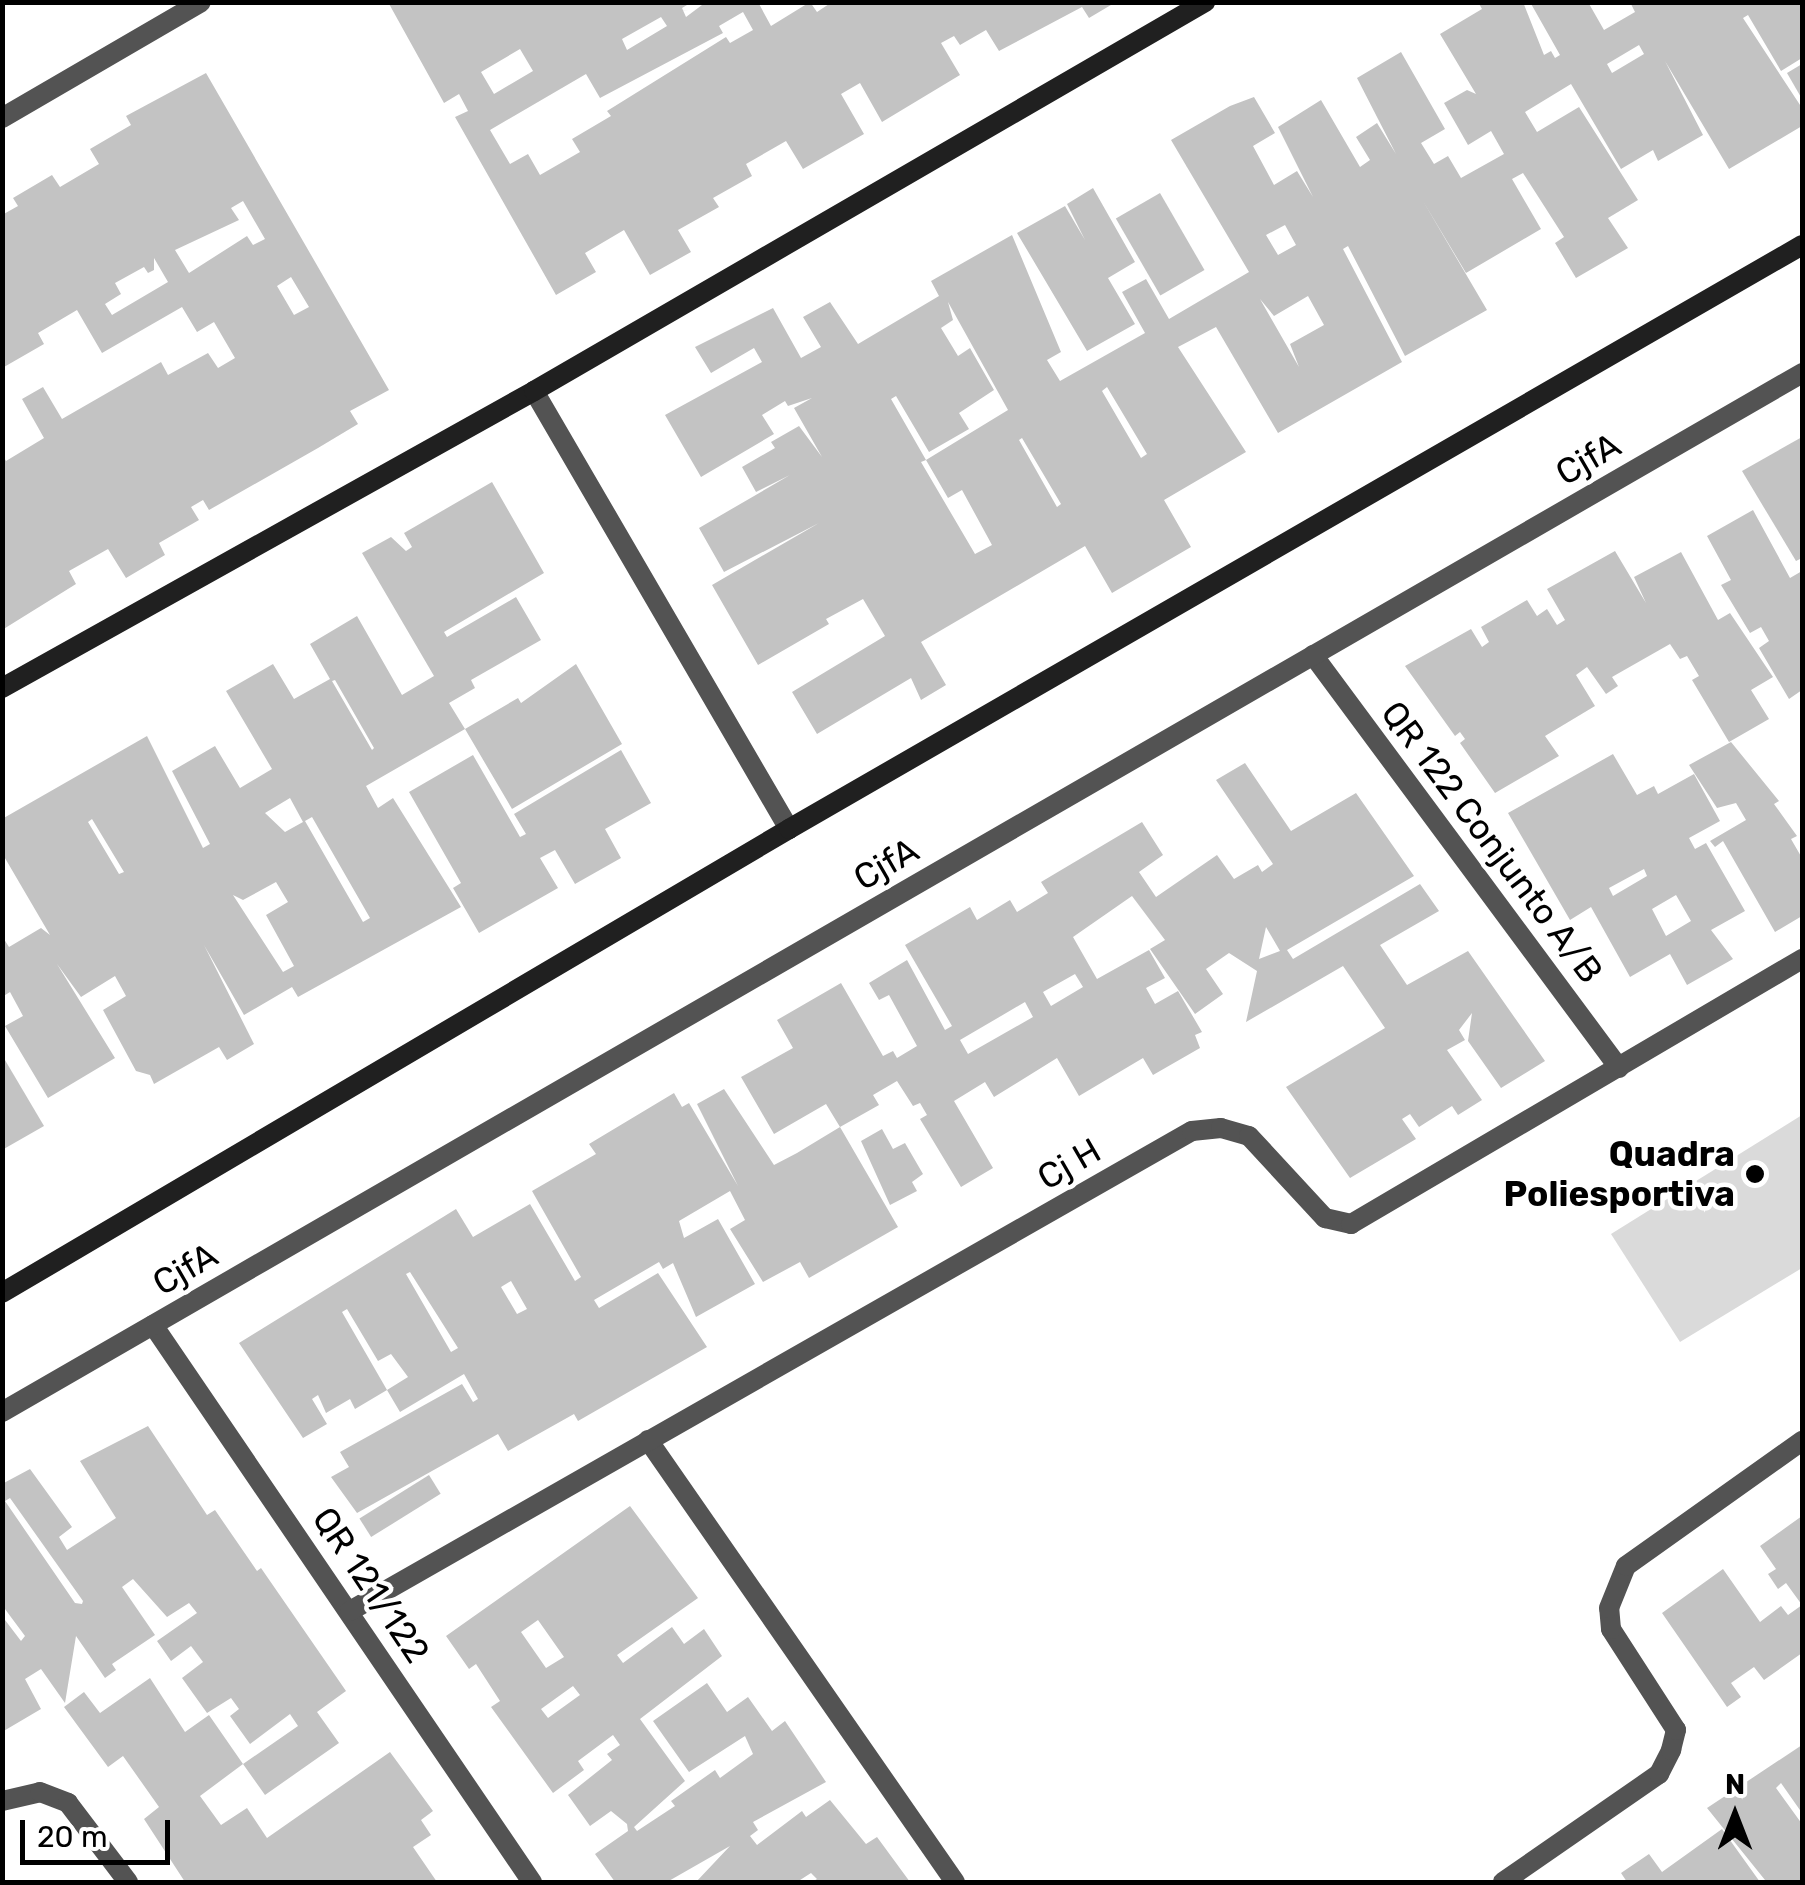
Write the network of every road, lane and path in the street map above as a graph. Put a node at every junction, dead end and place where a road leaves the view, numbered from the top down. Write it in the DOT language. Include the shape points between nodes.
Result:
graph roads {
  1 [pos="200,2"];
  2 [pos="1205,2"];
  3 [pos="2,118"];
  4 [pos="1802,245"];
  5 [pos="1802,374"];
  6 [pos="534,392"];
  7 [pos="1313,655"];
  8 [pos="2,688"];
  9 [pos="789,829"];
  10 [pos="1802,959"];
  11 [pos="1619,1068"];
  12 [pos="2,1293"];
  13 [pos="153,1325"];
  14 [pos="2,1412"];
  15 [pos="648,1440"];
  16 [pos="1802,1441"];
  17 [pos="350,1611"];
  18 [pos="2,1801"];
  19 [pos="128,1882"];
  20 [pos="532,1882"];
  21 [pos="955,1882"];
  22 [pos="1503,1882"];
  1 -- 3 [label="street"];
  2 -- 6 [label="street"];
  4 -- 9 [label="street"];
  5 -- 7 [label="street, CjfA"];
  6 -- 8 [label="street"];
  6 -- 9 [label="street"];
  7 -- 11 [label="street, QR 122 Conjunto A/B"];
  7 -- 13 [label="street, CjfA"];
  9 -- 12 [label="street"];
  10 -- 11 [label="street, Cj H"];
  11 -- 15 [label="street, Cj H" via="1351,1224 1326,1218 1249,1136 1221,1128 1192,1131"];
  13 -- 14 [label="street, CjfA"];
  13 -- 17 [label="street, QR 121/122"];
  15 -- 17 [label="street, Cj H"];
  15 -- 21 [label="street"];
  16 -- 22 [label="street" via="1626,1566 1609,1608 1610,1629 1676,1730 1671,1750 1659,1774"];
  17 -- 20 [label="street, QR 121/122"];
  18 -- 19 [label="street" via="40,1792 68,1803"];
}
